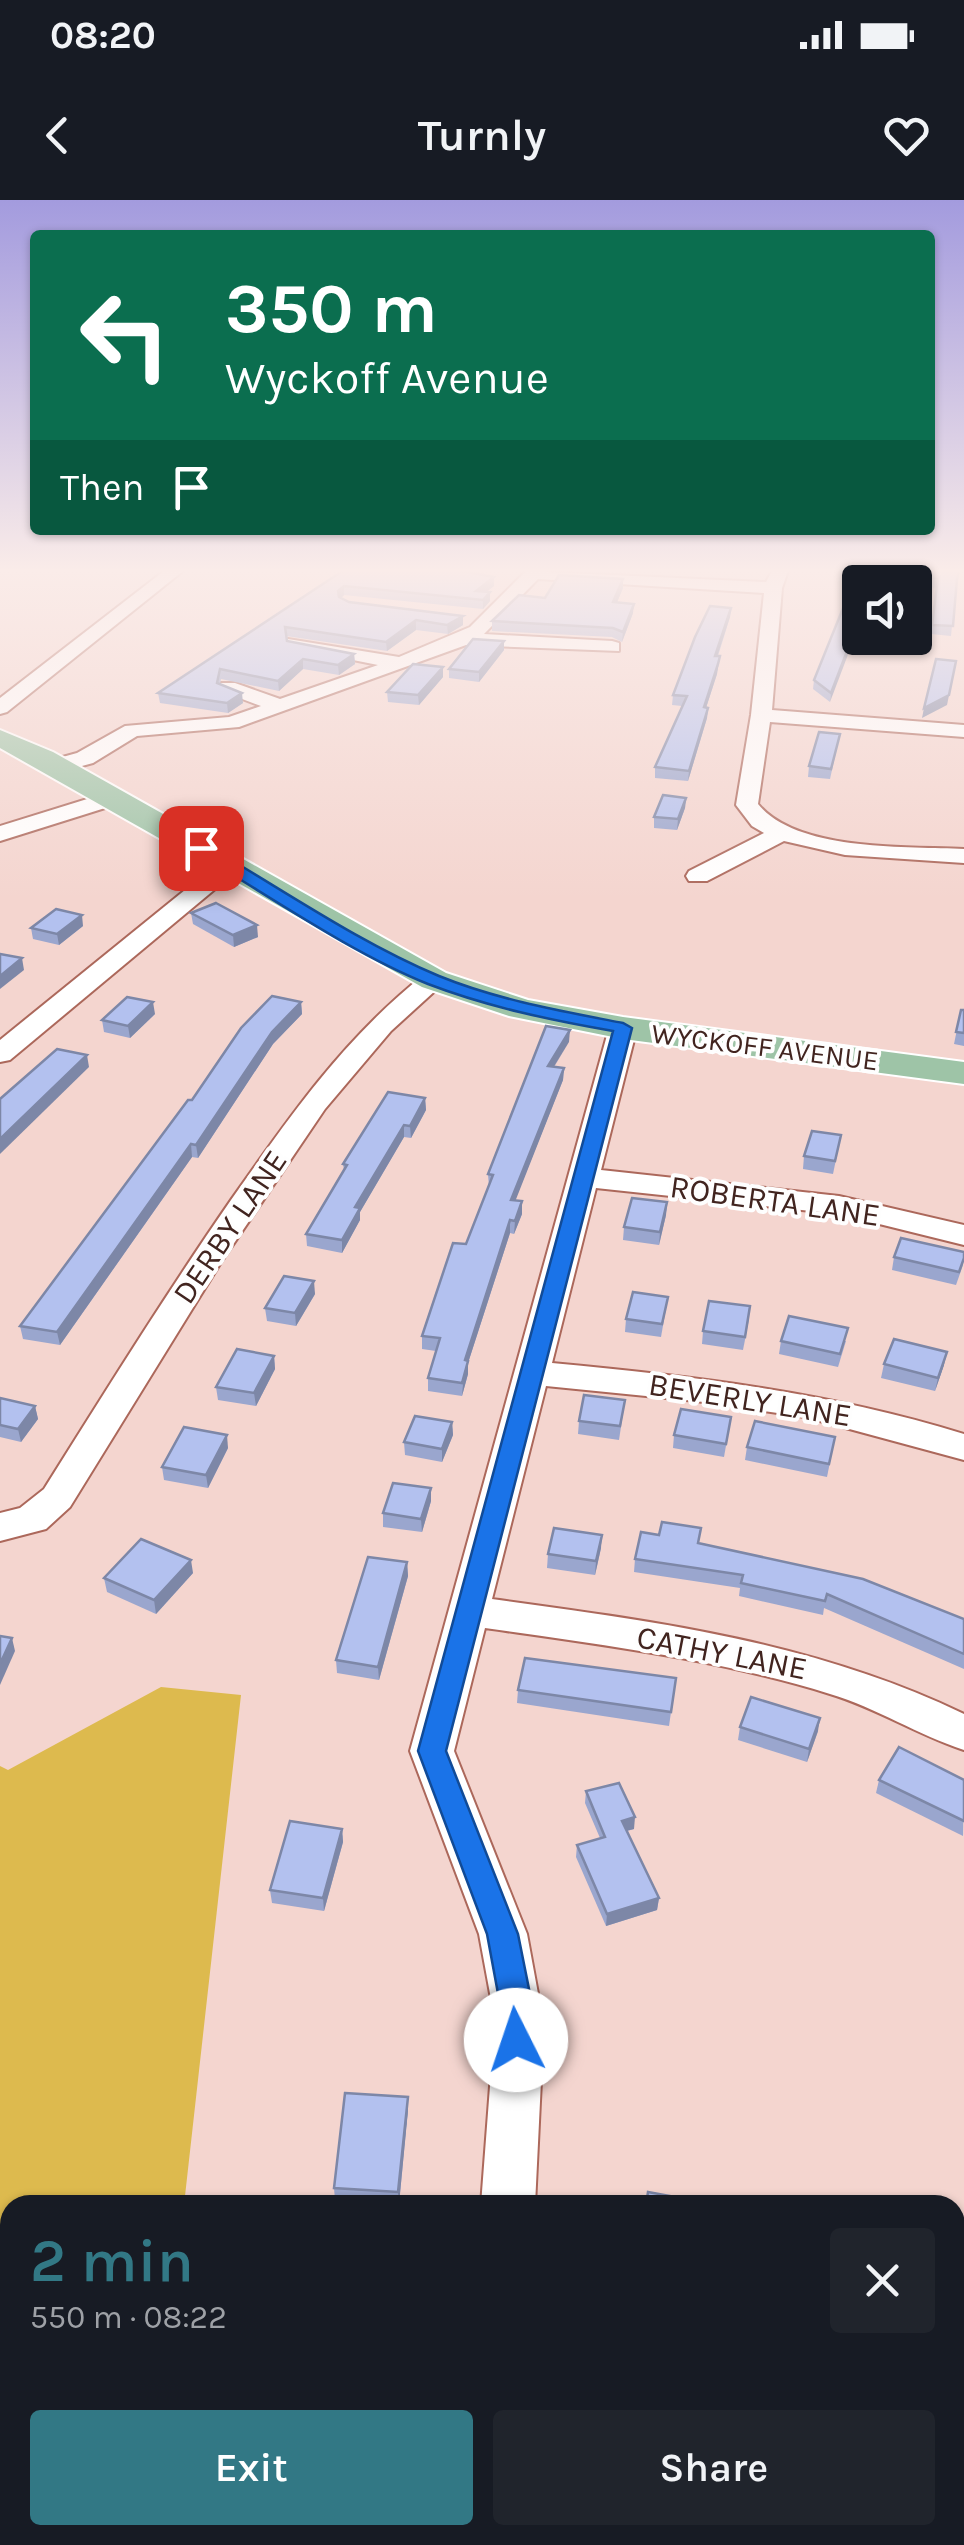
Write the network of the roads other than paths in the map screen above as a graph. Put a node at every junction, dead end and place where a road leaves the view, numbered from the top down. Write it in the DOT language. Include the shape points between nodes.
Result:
graph roads {
  1 [pos="35,680"];
  2 [pos="351,680"];
  3 [pos="765,680"];
  4 [pos="228,686"];
  5 [pos="280,706"];
  6 [pos="0,708"];
  7 [pos="761,715"];
  8 [pos="964,731"];
  9 [pos="0,738"];
  10 [pos="44,759"];
  11 [pos="113,798"];
  12 [pos="0,834"];
  13 [pos="780,834"];
  14 [pos="964,856"];
  15 [pos="230,865"];
  16 [pos="698,876"];
  17 [pos="434,980"];
  18 [pos="623,1028"];
  19 [pos="0,1054"];
  20 [pos="964,1073"];
  21 [pos="584,1177"];
  22 [pos="964,1235"];
  23 [pos="532,1374"];
  24 [pos="964,1447"];
  25 [pos="0,1527"];
  26 [pos="469,1611"];
  27 [pos="964,1733"];
  28 [pos="509,2195"];
  1 -- 6 [label="street"];
  2 -- 5 [label="street"];
  3 -- 7 [label="street"];
  4 -- 5 [label="street"];
  5 -- 10 [label="street" via="220,726 132,730 86,758"];
  7 -- 8 [label="street"];
  7 -- 13 [label="street" via="747,805 757,821"];
  9 -- 10 [label="main road, WYCKOFF AVENUE"];
  10 -- 11 [label="main road, WYCKOFF AVENUE"];
  11 -- 12 [label="street"];
  11 -- 15 [label="main road, WYCKOFF AVENUE"];
  13 -- 14 [label="street"];
  13 -- 16 [label="street"];
  15 -- 17 [label="main road, WYCKOFF AVENUE"];
  15 -- 19 [label="street"];
  17 -- 18 [label="main road, WYCKOFF AVENUE" via="521,1009"];
  17 -- 25 [label="street, DERBY LANE" via="351,1053 291,1135 57,1498 32,1520"];
  18 -- 20 [label="main road, WYCKOFF AVENUE"];
  18 -- 21 [label="street"];
  21 -- 22 [label="street, ROBERTA LANE" via="840,1205"];
  21 -- 23 [label="street"];
  23 -- 24 [label="street, BEVERLY LANE" via="780,1400"];
  23 -- 26 [label="street"];
  26 -- 27 [label="street, CATHY LANE" via="748,1652 876,1691"];
  26 -- 28 [label="street" via="432,1751 503,1934 517,2060"];
}
